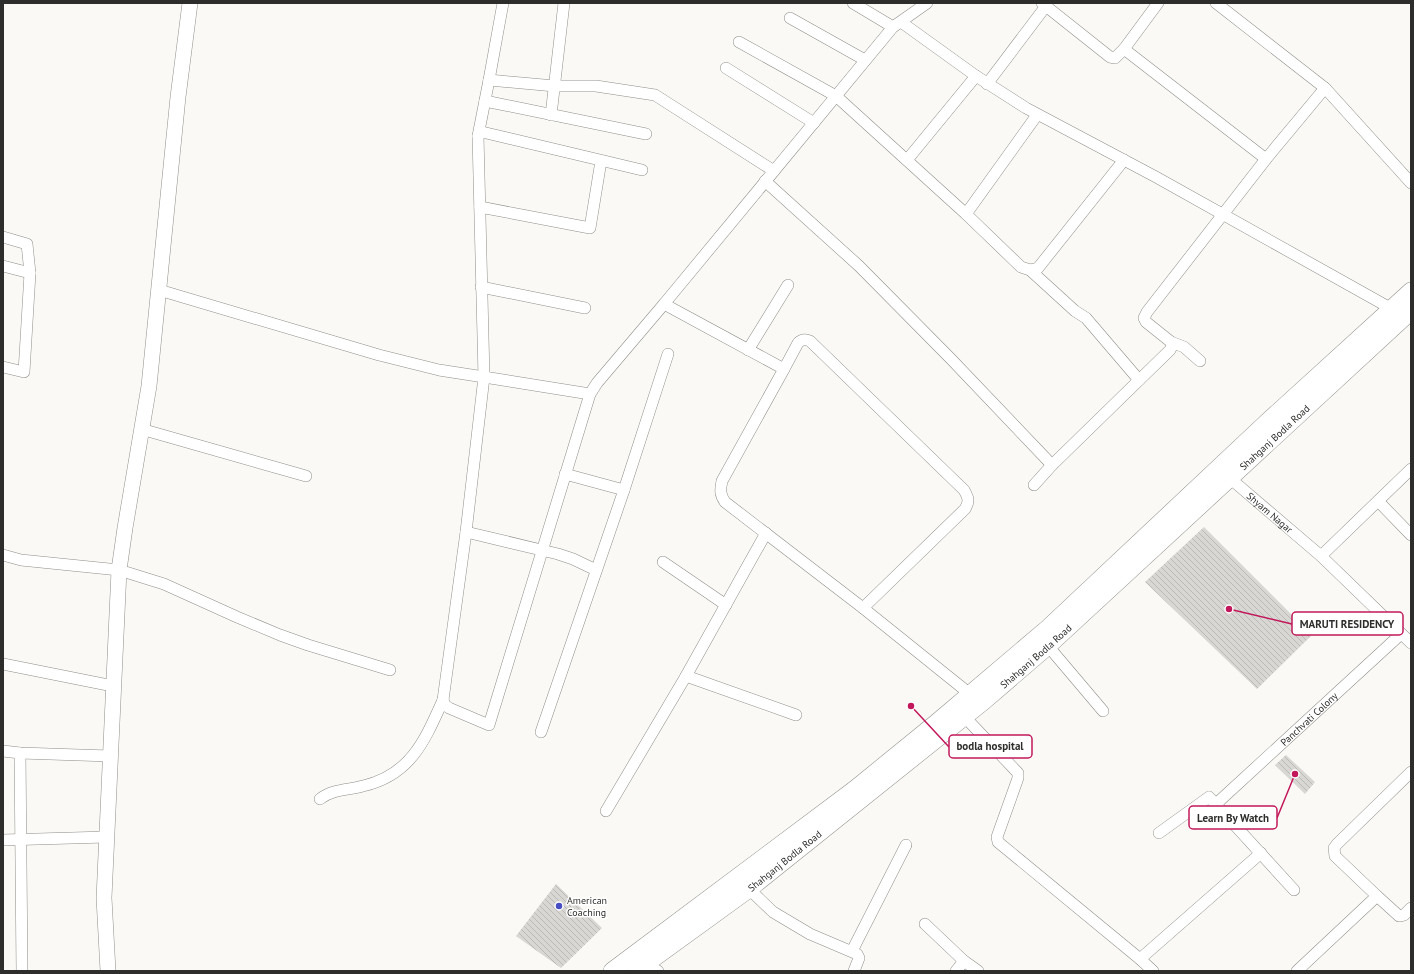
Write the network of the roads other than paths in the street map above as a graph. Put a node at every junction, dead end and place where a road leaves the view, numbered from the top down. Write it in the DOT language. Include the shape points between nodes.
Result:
graph roads {
  1 [pos="190,3"];
  2 [pos="503,3"];
  3 [pos="564,3"];
  4 [pos="852,3"];
  5 [pos="927,3"];
  6 [pos="1158,3"];
  7 [pos="1216,3"];
  8 [pos="1044,5"];
  9 [pos="790,18"];
  10 [pos="897,24"];
  11 [pos="739,42"];
  12 [pos="1124,49"];
  13 [pos="865,60"];
  14 [pos="726,68"];
  15 [pos="976,76"];
  16 [pos="489,80"];
  17 [pos="987,84"];
  18 [pos="555,86"];
  19 [pos="1325,88"];
  20 [pos="836,96"];
  21 [pos="485,101"];
  22 [pos="1037,114"];
  23 [pos="551,115"];
  24 [pos="814,123"];
  25 [pos="646,134"];
  26 [pos="478,136"];
  27 [pos="1266,159"];
  28 [pos="907,160"];
  29 [pos="1124,160"];
  30 [pos="601,161"];
  31 [pos="642,170"];
  32 [pos="774,171"];
  33 [pos="765,181"];
  34 [pos="1411,183"];
  35 [pos="480,207"];
  36 [pos="966,214"];
  37 [pos="1223,214"];
  38 [pos="3,237"];
  39 [pos="3,266"];
  40 [pos="1030,270"];
  41 [pos="30,273"];
  42 [pos="788,285"];
  43 [pos="481,287"];
  44 [pos="159,290"];
  45 [pos="1411,291"];
  46 [pos="664,304"];
  47 [pos="585,308"];
  48 [pos="1392,309"];
  49 [pos="1411,311"];
  50 [pos="1171,342"];
  51 [pos="748,350"];
  52 [pos="668,354"];
  53 [pos="1200,361"];
  54 [pos="3,367"];
  55 [pos="784,369"];
  56 [pos="484,377"];
  57 [pos="1140,380"];
  58 [pos="590,394"];
  59 [pos="141,429"];
  60 [pos="1052,465"];
  61 [pos="1411,469"];
  62 [pos="1224,473"];
  63 [pos="565,474"];
  64 [pos="306,476"];
  65 [pos="1034,485"];
  66 [pos="624,490"];
  67 [pos="1378,501"];
  68 [pos="466,532"];
  69 [pos="766,534"];
  70 [pos="1411,535"];
  71 [pos="542,550"];
  72 [pos="3,555"];
  73 [pos="1321,556"];
  74 [pos="663,562"];
  75 [pos="120,570"];
  76 [pos="596,570"];
  77 [pos="726,605"];
  78 [pos="863,608"];
  79 [pos="1066,620"];
  80 [pos="1401,634"];
  81 [pos="1411,643"];
  82 [pos="1048,646"];
  83 [pos="3,664"];
  84 [pos="390,670"];
  85 [pos="686,676"];
  86 [pos="113,686"];
  87 [pos="443,700"];
  88 [pos="974,700"];
  89 [pos="1103,711"];
  90 [pos="960,712"];
  91 [pos="796,715"];
  92 [pos="541,732"];
  93 [pos="3,751"];
  94 [pos="20,753"];
  95 [pos="110,756"];
  96 [pos="1411,772"];
  97 [pos="320,799"];
  98 [pos="1216,804"];
  99 [pos="606,811"];
  100 [pos="1159,833"];
  101 [pos="106,837"];
  102 [pos="3,840"];
  103 [pos="20,840"];
  104 [pos="906,845"];
  105 [pos="1262,853"];
  106 [pos="749,889"];
  107 [pos="1294,890"];
  108 [pos="1378,896"];
  109 [pos="1411,908"];
  110 [pos="925,924"];
  111 [pos="852,951"];
  112 [pos="1140,959"];
  113 [pos="964,961"];
  114 [pos="647,968"];
  115 [pos="22,971"];
  116 [pos="108,971"];
  117 [pos="612,971"];
  118 [pos="854,971"];
  119 [pos="956,971"];
  120 [pos="978,971"];
  121 [pos="1153,971"];
  122 [pos="1297,971"];
  1 -- 44 [label="main road"];
  2 -- 16 [label="street"];
  3 -- 18 [label="street"];
  4 -- 10 [label="street"];
  5 -- 10 [label="street"];
  6 -- 12 [label="street"];
  7 -- 19 [label="street"];
  8 -- 12 [label="street" via="1110,58 1117,57"];
  8 -- 17 [label="street"];
  9 -- 13 [label="street"];
  10 -- 13 [label="street"];
  10 -- 15 [label="street"];
  11 -- 20 [label="street"];
  12 -- 27 [label="street"];
  13 -- 20 [label="street"];
  14 -- 24 [label="street"];
  15 -- 17 [label="street"];
  15 -- 28 [label="street"];
  16 -- 18 [label="street"];
  16 -- 21 [label="street"];
  17 -- 22 [label="street"];
  18 -- 23 [label="street"];
  18 -- 32 [label="street" via="596,86 655,95"];
  19 -- 27 [label="street"];
  19 -- 34 [label="street"];
  20 -- 24 [label="street"];
  20 -- 28 [label="street"];
  21 -- 23 [label="street"];
  21 -- 26 [label="street"];
  22 -- 29 [label="street"];
  22 -- 36 [label="street"];
  23 -- 25 [label="street"];
  24 -- 32 [label="street"];
  26 -- 30 [label="street" via="482,132"];
  26 -- 35 [label="street"];
  27 -- 37 [label="street"];
  28 -- 36 [label="street"];
  29 -- 37 [label="street"];
  29 -- 40 [label="street" via="1038,268"];
  30 -- 31 [label="street"];
  30 -- 35 [label="street" via="590,228"];
  32 -- 33 [label="street"];
  33 -- 46 [label="street"];
  33 -- 60 [label="street" via="859,266"];
  35 -- 43 [label="street"];
  36 -- 40 [label="street" via="1021,267"];
  37 -- 48 [label="street"];
  37 -- 50 [label="street" via="1145,316 1146,322"];
  38 -- 41 [label="street" via="27,244"];
  39 -- 41 [label="street"];
  40 -- 57 [label="street" via="1090,323"];
  41 -- 54 [label="street" via="24,372"];
  42 -- 51 [label="street"];
  43 -- 47 [label="street"];
  43 -- 56 [label="street"];
  44 -- 56 [label="street" via="379,355 439,370"];
  44 -- 59 [label="main road" via="149,386"];
  45 -- 48 [label="main road"];
  46 -- 51 [label="street"];
  46 -- 58 [label="street"];
  48 -- 62 [label="main road" via="1266,423"];
  49 -- 62 [label="main road, Shahganj Bodla Road"];
  50 -- 53 [label="street" via="1184,347"];
  50 -- 57 [label="street" via="1170,350"];
  51 -- 55 [label="street"];
  52 -- 66 [label="street"];
  55 -- 69 [label="street" via="720,490 725,502"];
  55 -- 78 [label="street" via="800,340 810,341 964,490 968,498 965,509"];
  56 -- 58 [label="street"];
  56 -- 68 [label="street"];
  57 -- 60 [label="street"];
  58 -- 63 [label="street"];
  59 -- 64 [label="street"];
  59 -- 75 [label="main road" via="124,528"];
  60 -- 65 [label="street"];
  61 -- 67 [label="street"];
  62 -- 73 [label="street, Shyam Nagar"];
  62 -- 79 [label="main road"];
  63 -- 66 [label="street"];
  63 -- 71 [label="street"];
  66 -- 76 [label="street"];
  67 -- 70 [label="street"];
  67 -- 73 [label="street"];
  68 -- 71 [label="street"];
  68 -- 87 [label="street"];
  69 -- 77 [label="street"];
  69 -- 78 [label="street"];
  71 -- 76 [label="street" via="573,559"];
  71 -- 87 [label="street" via="488,725 450,708"];
  72 -- 75 [label="street" via="21,560"];
  73 -- 80 [label="street, Shyam Nagar"];
  74 -- 77 [label="street"];
  75 -- 84 [label="street" via="164,584 280,635"];
  75 -- 86 [label="main road"];
  76 -- 92 [label="street"];
  77 -- 85 [label="street"];
  78 -- 88 [label="street"];
  79 -- 82 [label="main road, Shahganj Bodla Road"];
  79 -- 88 [label="main road"];
  80 -- 81 [label="street, Shyam Nagar"];
  80 -- 98 [label="street, Panchvati Colony"];
  82 -- 88 [label="main road, Shahganj Bodla Road"];
  82 -- 89 [label="street"];
  83 -- 86 [label="street"];
  85 -- 91 [label="street"];
  85 -- 99 [label="street"];
  86 -- 95 [label="main road"];
  87 -- 97 [label="street" via="422,745 400,770 378,782 328,793"];
  88 -- 90 [label="main road"];
  90 -- 106 [label="main road, Shahganj Bodla Road"];
  90 -- 112 [label="street" via="1019,776 997,837 998,842"];
  90 -- 117 [label="main road"];
  93 -- 94 [label="street"];
  94 -- 95 [label="street"];
  94 -- 103 [label="street"];
  95 -- 101 [label="main road"];
  96 -- 108 [label="street" via="1334,848 1335,856"];
  98 -- 100 [label="street" via="1209,797"];
  98 -- 105 [label="street"];
  101 -- 103 [label="street"];
  101 -- 116 [label="main road" via="104,898"];
  102 -- 103 [label="street"];
  103 -- 115 [label="street"];
  104 -- 111 [label="street"];
  105 -- 107 [label="street"];
  105 -- 112 [label="street"];
  106 -- 111 [label="street" via="773,912 810,934"];
  106 -- 114 [label="main road, Shahganj Bodla Road"];
  108 -- 109 [label="street" via="1399,916"];
  108 -- 122 [label="street"];
  110 -- 113 [label="street"];
  111 -- 118 [label="street" via="859,955"];
  112 -- 121 [label="street"];
  113 -- 119 [label="street"];
  113 -- 120 [label="street"];
}
